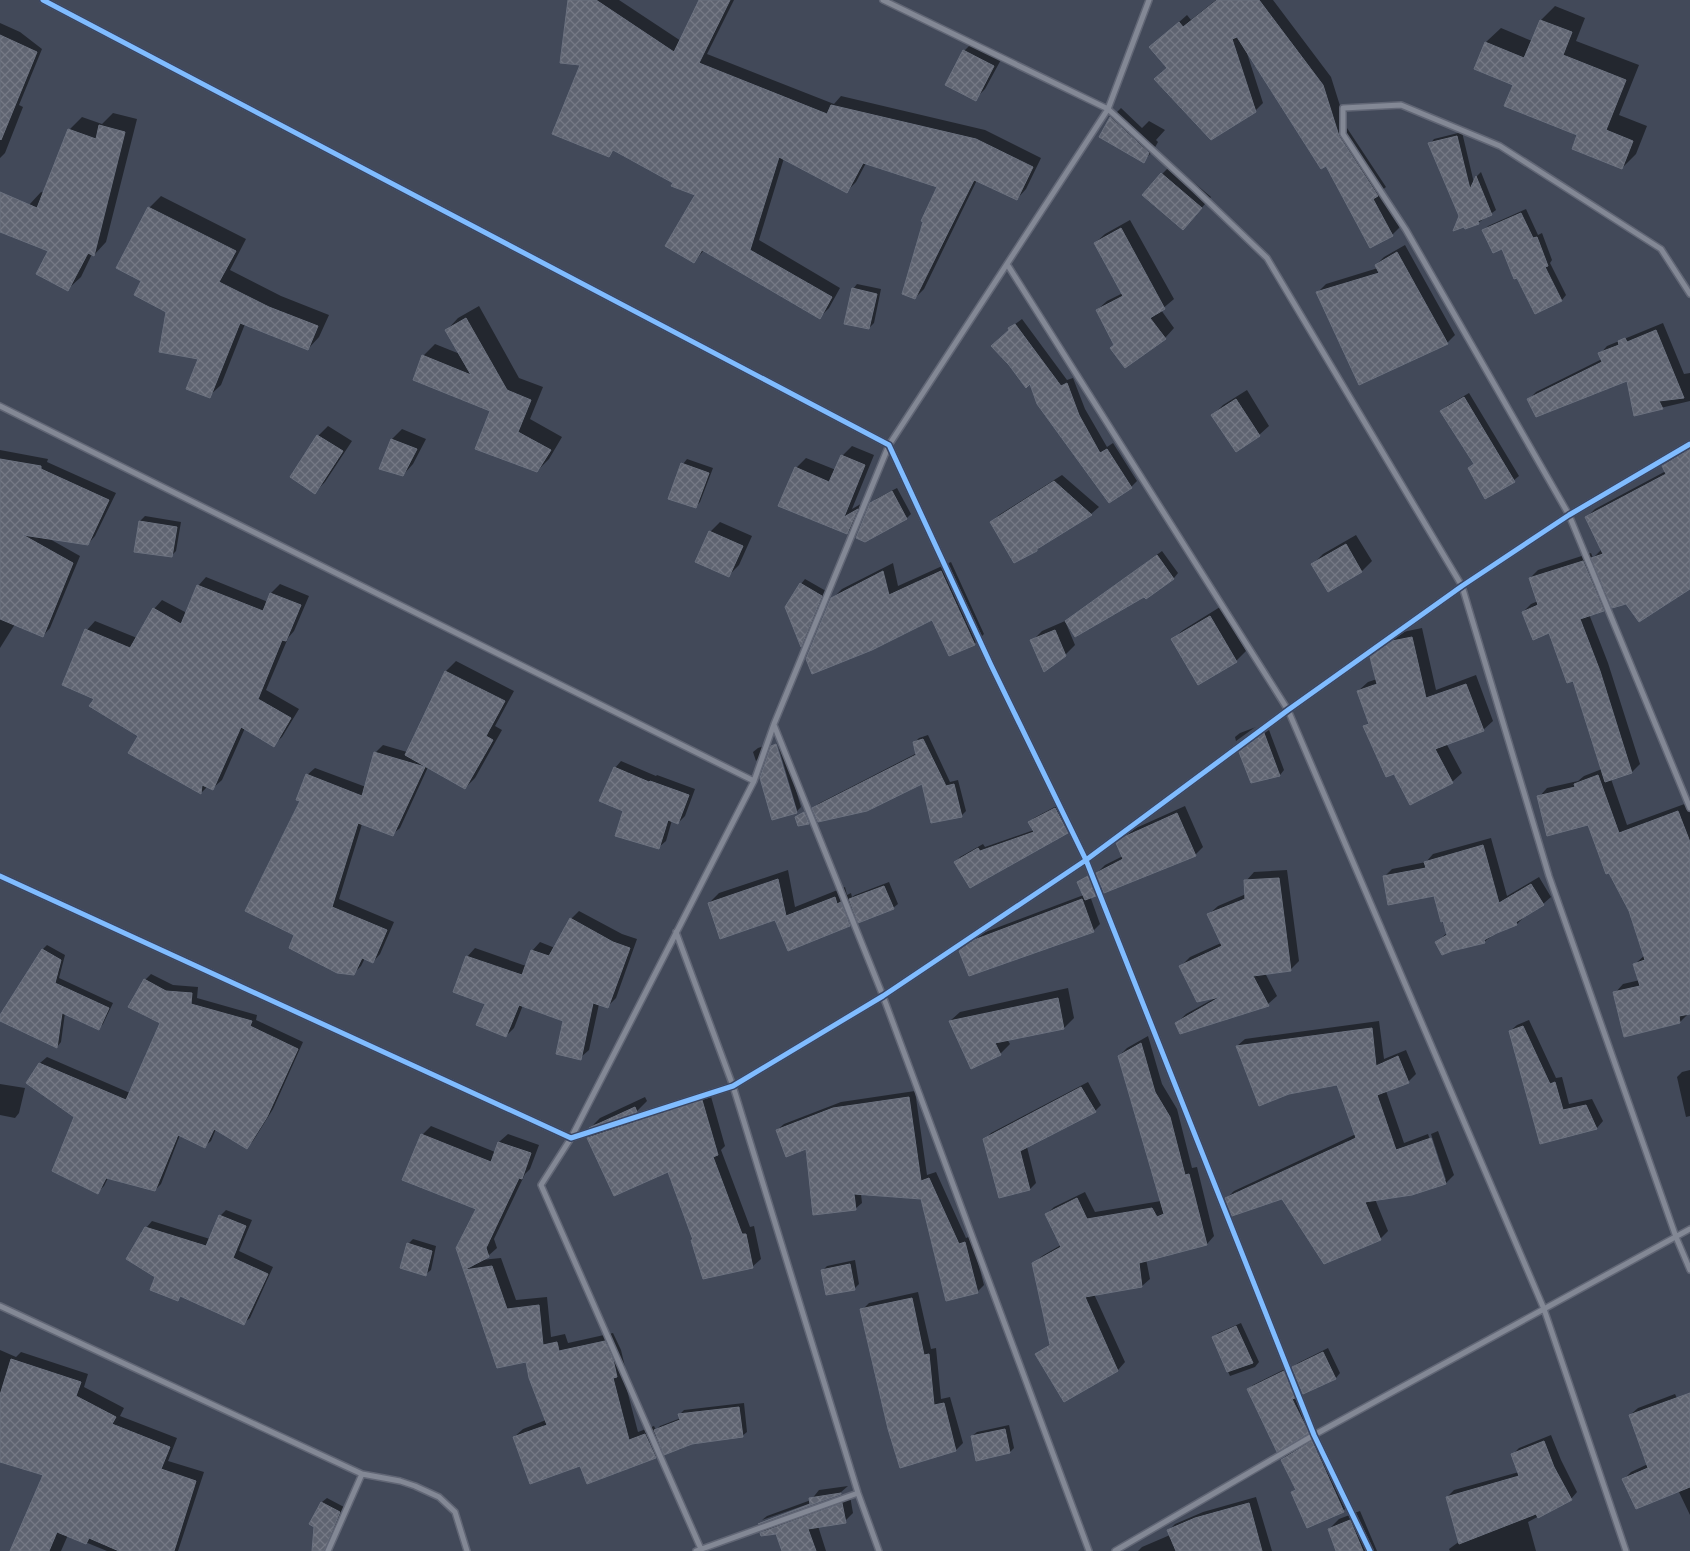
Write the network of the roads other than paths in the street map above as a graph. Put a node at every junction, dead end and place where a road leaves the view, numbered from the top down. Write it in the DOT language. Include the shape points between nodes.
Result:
graph roads {
  1 [pos="43,0"];
  2 [pos="883,0"];
  3 [pos="1149,0"];
  4 [pos="1108,109"];
  5 [pos="1007,264"];
  6 [pos="1690,294"];
  7 [pos="0,406"];
  8 [pos="1690,444"];
  9 [pos="890,445"];
  10 [pos="1569,515"];
  11 [pos="1462,586"];
  12 [pos="1288,710"];
  13 [pos="774,724"];
  14 [pos="754,781"];
  15 [pos="1690,808"];
  16 [pos="1086,860"];
  17 [pos="0,876"];
  18 [pos="676,932"];
  19 [pos="883,996"];
  20 [pos="733,1086"];
  21 [pos="571,1138"];
  22 [pos="1690,1229"];
  23 [pos="1676,1237"];
  24 [pos="1690,1270"];
  25 [pos="0,1306"];
  26 [pos="1544,1309"];
  27 [pos="1314,1435"];
  28 [pos="362,1474"];
  29 [pos="858,1493"];
  30 [pos="698,1550"];
  31 [pos="328,1551"];
  32 [pos="468,1551"];
  33 [pos="880,1551"];
  34 [pos="1089,1551"];
  35 [pos="1115,1551"];
  36 [pos="1370,1551"];
  37 [pos="1626,1551"];
  1 -- 9 [label="street"];
  2 -- 4 [label="street"];
  3 -- 4 [label="street"];
  4 -- 5 [label="street"];
  4 -- 11 [label="street" via="1266,258"];
  5 -- 9 [label="street"];
  5 -- 12 [label="street"];
  6 -- 10 [label="street" via="1661,249 1500,146 1401,105 1344,108 1344,134 1406,230"];
  7 -- 14 [label="street"];
  8 -- 10 [label="street"];
  9 -- 13 [label="street"];
  9 -- 16 [label="street" via="991,665"];
  10 -- 11 [label="street"];
  10 -- 15 [label="street"];
  11 -- 12 [label="street"];
  11 -- 23 [label="street" via="1549,876"];
  12 -- 16 [label="street"];
  12 -- 26 [label="street"];
  13 -- 14 [label="street"];
  13 -- 19 [label="street"];
  14 -- 18 [label="street"];
  16 -- 19 [label="street"];
  16 -- 27 [label="street"];
  17 -- 21 [label="street"];
  18 -- 20 [label="street"];
  18 -- 21 [label="street"];
  19 -- 20 [label="street"];
  19 -- 34 [label="street"];
  20 -- 21 [label="street"];
  20 -- 29 [label="street"];
  21 -- 30 [label="street" via="541,1185"];
  22 -- 23 [label="street"];
  23 -- 24 [label="street"];
  23 -- 26 [label="street"];
  25 -- 28 [label="street"];
  26 -- 27 [label="street"];
  26 -- 37 [label="street"];
  27 -- 35 [label="street"];
  27 -- 36 [label="street"];
  28 -- 31 [label="street"];
  28 -- 32 [label="street" via="400,1481 439,1497 455,1512"];
  29 -- 30 [label="street"];
  29 -- 33 [label="street"];
}
